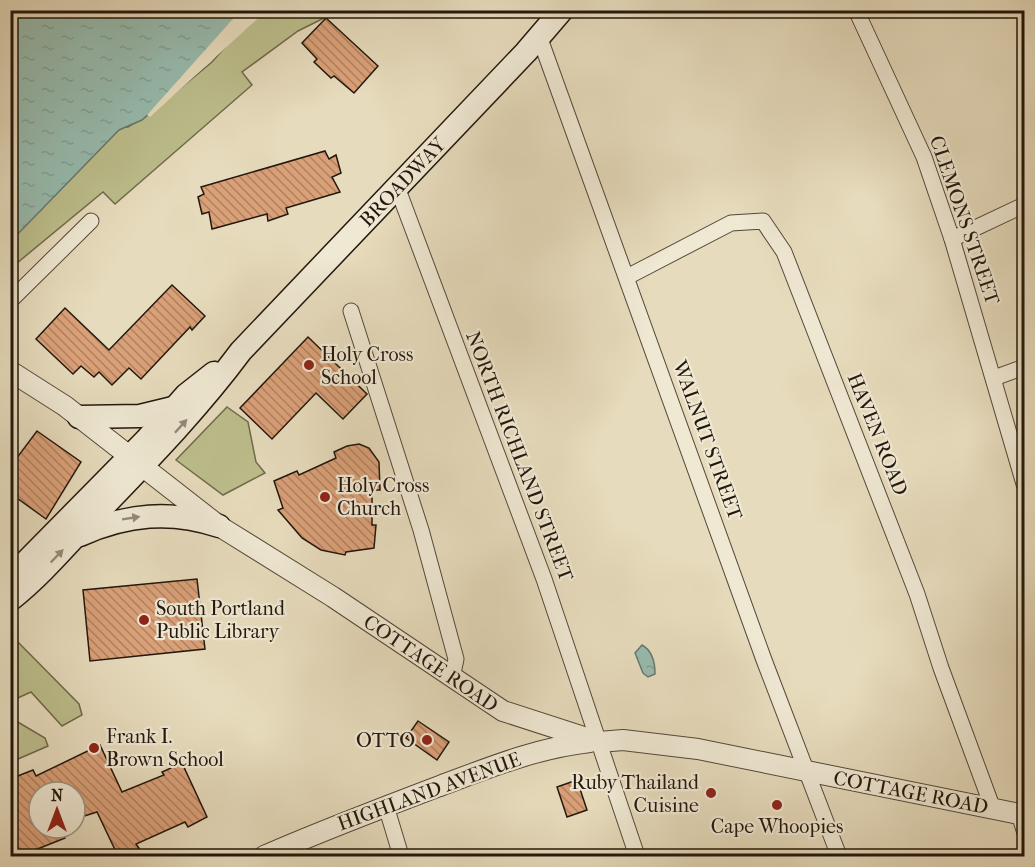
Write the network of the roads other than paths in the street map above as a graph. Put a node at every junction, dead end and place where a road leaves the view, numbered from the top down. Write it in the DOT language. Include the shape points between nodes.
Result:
graph roads {
  1 [pos="562,10"];
  2 [pos="856,10"];
  3 [pos="539,36"];
  4 [pos="397,187"];
  5 [pos="1024,205"];
  6 [pos="91,221"];
  7 [pos="952,239"];
  8 [pos="627,277"];
  9 [pos="10,301"];
  10 [pos="351,311"];
  11 [pos="241,351"];
  12 [pos="1024,367"];
  13 [pos="10,371"];
  14 [pos="994,378"];
  15 [pos="173,408"];
  16 [pos="79,417"];
  17 [pos="134,462"];
  18 [pos="1024,484"];
  19 [pos="219,526"];
  20 [pos="76,537"];
  21 [pos="10,578"];
  22 [pos="10,600"];
  23 [pos="452,678"];
  24 [pos="599,742"];
  25 [pos="808,771"];
  26 [pos="386,806"];
  27 [pos="993,809"];
  28 [pos="1023,820"];
  29 [pos="264,856"];
  30 [pos="400,856"];
  31 [pos="638,856"];
  32 [pos="839,856"];
  1 -- 3 [label="main road, BROADWAY"];
  2 -- 7 [label="street, CLEMONS STREET" via="924,157"];
  3 -- 4 [label="main road, BROADWAY"];
  3 -- 8 [label="street, WALNUT STREET"];
  4 -- 11 [label="main road, BROADWAY"];
  4 -- 24 [label="street, NORTH RICHLAND STREET" via="544,579"];
  5 -- 7 [label="street"];
  6 -- 9 [label="street"];
  7 -- 14 [label="street, CLEMONS STREET"];
  8 -- 25 [label="street, WALNUT STREET" via="764,660"];
  8 -- 27 [label="street, HAVEN ROAD" via="730,224 763,221 784,252 917,594"];
  10 -- 23 [label="street" via="421,530 456,659"];
  11 -- 15 [label="main road, BROADWAY"];
  17 -- 11 [label="main road, BROADWAY, one-way" via="204,401"];
  12 -- 14 [label="street"];
  13 -- 16 [label="street, COTTAGE ROAD"];
  14 -- 18 [label="street, CLEMONS STREET"];
  15 -- 16 [label="main road" via="140,416"];
  15 -- 17 [label="main road, BROADWAY"];
  16 -- 17 [label="street, COTTAGE ROAD"];
  17 -- 19 [label="street, COTTAGE ROAD"];
  17 -- 20 [label="main road, BROADWAY"];
  17 -- 21 [label="main road, BROADWAY"];
  20 -- 19 [label="main road, one-way" via="119,520 156,515 198,519"];
  19 -- 23 [label="street, COTTAGE ROAD"];
  22 -- 20 [label="main road, BROADWAY, one-way"];
  23 -- 24 [label="street, COTTAGE ROAD" via="502,711"];
  24 -- 25 [label="street, COTTAGE ROAD" via="623,740 698,749"];
  24 -- 26 [label="street, HIGHLAND AVENUE" via="562,745 510,759"];
  24 -- 31 [label="street, NORTH RICHLAND STREET"];
  25 -- 27 [label="street, COTTAGE ROAD"];
  25 -- 32 [label="street, WALNUT STREET"];
  26 -- 29 [label="street, HIGHLAND AVENUE"];
  26 -- 30 [label="street"];
  27 -- 28 [label="street, COTTAGE ROAD"];
}
